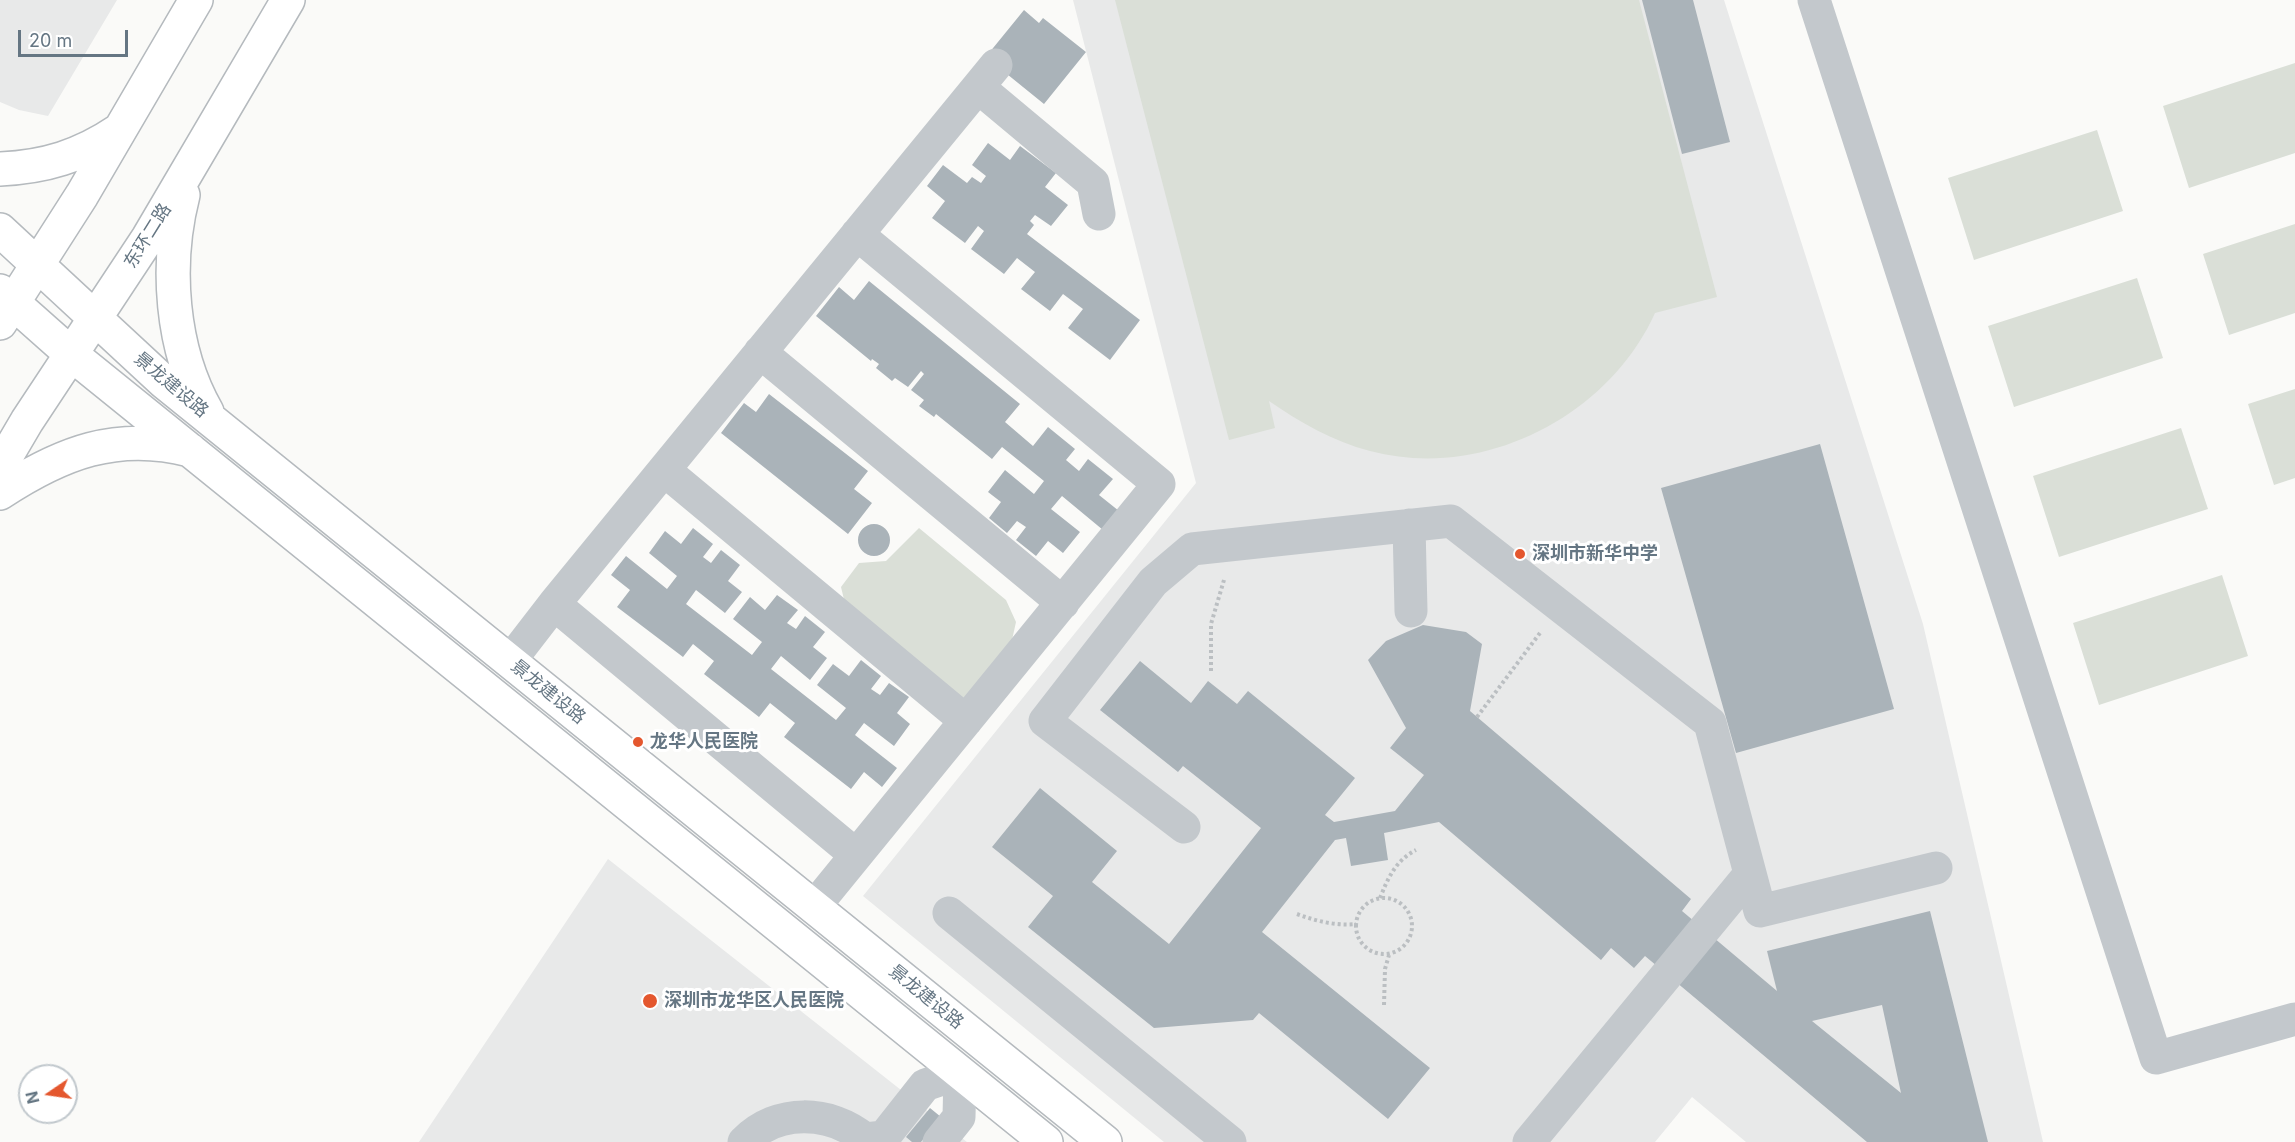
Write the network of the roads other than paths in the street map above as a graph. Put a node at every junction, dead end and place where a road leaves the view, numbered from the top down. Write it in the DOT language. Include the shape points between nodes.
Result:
graph roads {
  1 [pos="196,0"];
  2 [pos="288,0"];
  3 [pos="1815,0"];
  4 [pos="120,130"];
  5 [pos="189,167"];
  6 [pos="0,169"];
  7 [pos="1099,214"];
  8 [pos="0,230"];
  9 [pos="857,234"];
  10 [pos="36,264"];
  11 [pos="4,305"];
  12 [pos="95,319"];
  13 [pos="760,352"];
  14 [pos="71,354"];
  15 [pos="211,419"];
  16 [pos="192,450"];
  17 [pos="0,467"];
  18 [pos="664,470"];
  19 [pos="0,493"];
  20 [pos="1409,525"];
  21 [pos="1063,603"];
  22 [pos="554,604"];
  23 [pos="1411,611"];
  24 [pos="510,661"];
  25 [pos="966,720"];
  26 [pos="1184,827"];
  27 [pos="856,855"];
  28 [pos="1936,868"];
  29 [pos="1750,874"];
  30 [pos="814,907"];
  31 [pos="948,913"];
  32 [pos="2295,1019"];
  33 [pos="960,1073"];
  34 [pos="744,1142"];
  35 [pos="939,1142"];
  36 [pos="1046,1142"];
  37 [pos="1106,1142"];
  38 [pos="1230,1142"];
  39 [pos="1530,1142"];
  1 -- 4 [label="main road"];
  2 -- 5 [label="main road, 东环二路"];
  3 -- 32 [label="street" via="2156,1058"];
  4 -- 6 [label="main road" via="76,156"];
  4 -- 10 [label="main road"];
  5 -- 12 [label="main road, 东环二路"];
  5 -- 15 [label="main road" via="175,235 174,292 188,369"];
  7 -- 9 [label="street" via="1094,183 987,76"];
  8 -- 10 [label="main road, 景龙建设路"];
  9 -- 13 [label="street"];
  9 -- 21 [label="street" via="1159,484"];
  10 -- 11 [label="main road"];
  10 -- 12 [label="main road, 景龙建设路"];
  11 -- 14 [label="main road, 景龙建设路"];
  12 -- 14 [label="main road, 东环二路"];
  12 -- 15 [label="main road, 景龙建设路"];
  13 -- 18 [label="street"];
  13 -- 21 [label="street"];
  14 -- 16 [label="main road, 景龙建设路"];
  14 -- 17 [label="main road, 东环二路"];
  15 -- 24 [label="main road, 景龙建设路"];
  16 -- 19 [label="main road" via="133,442 103,445 65,457"];
  16 -- 33 [label="main road, 景龙建设路"];
  18 -- 22 [label="street"];
  18 -- 25 [label="street"];
  20 -- 23 [label="street"];
  20 -- 26 [label="street" via="1192,549 1153,582 1045,721"];
  20 -- 29 [label="street" via="1451,521 1710,723"];
  21 -- 25 [label="street"];
  22 -- 24 [label="street"];
  22 -- 27 [label="street"];
  24 -- 30 [label="main road, 景龙建设路"];
  25 -- 27 [label="street"];
  27 -- 30 [label="street"];
  28 -- 29 [label="street" via="1760,912"];
  29 -- 39 [label="street"];
  30 -- 37 [label="main road, 景龙建设路"];
  31 -- 38 [label="street"];
  33 -- 34 [label="street" via="925,1085 884,1137 865,1139 835,1121 813,1116 791,1117 770,1124"];
  33 -- 35 [label="street" via="959,1117"];
  33 -- 36 [label="main road, 景龙建设路"];
}
